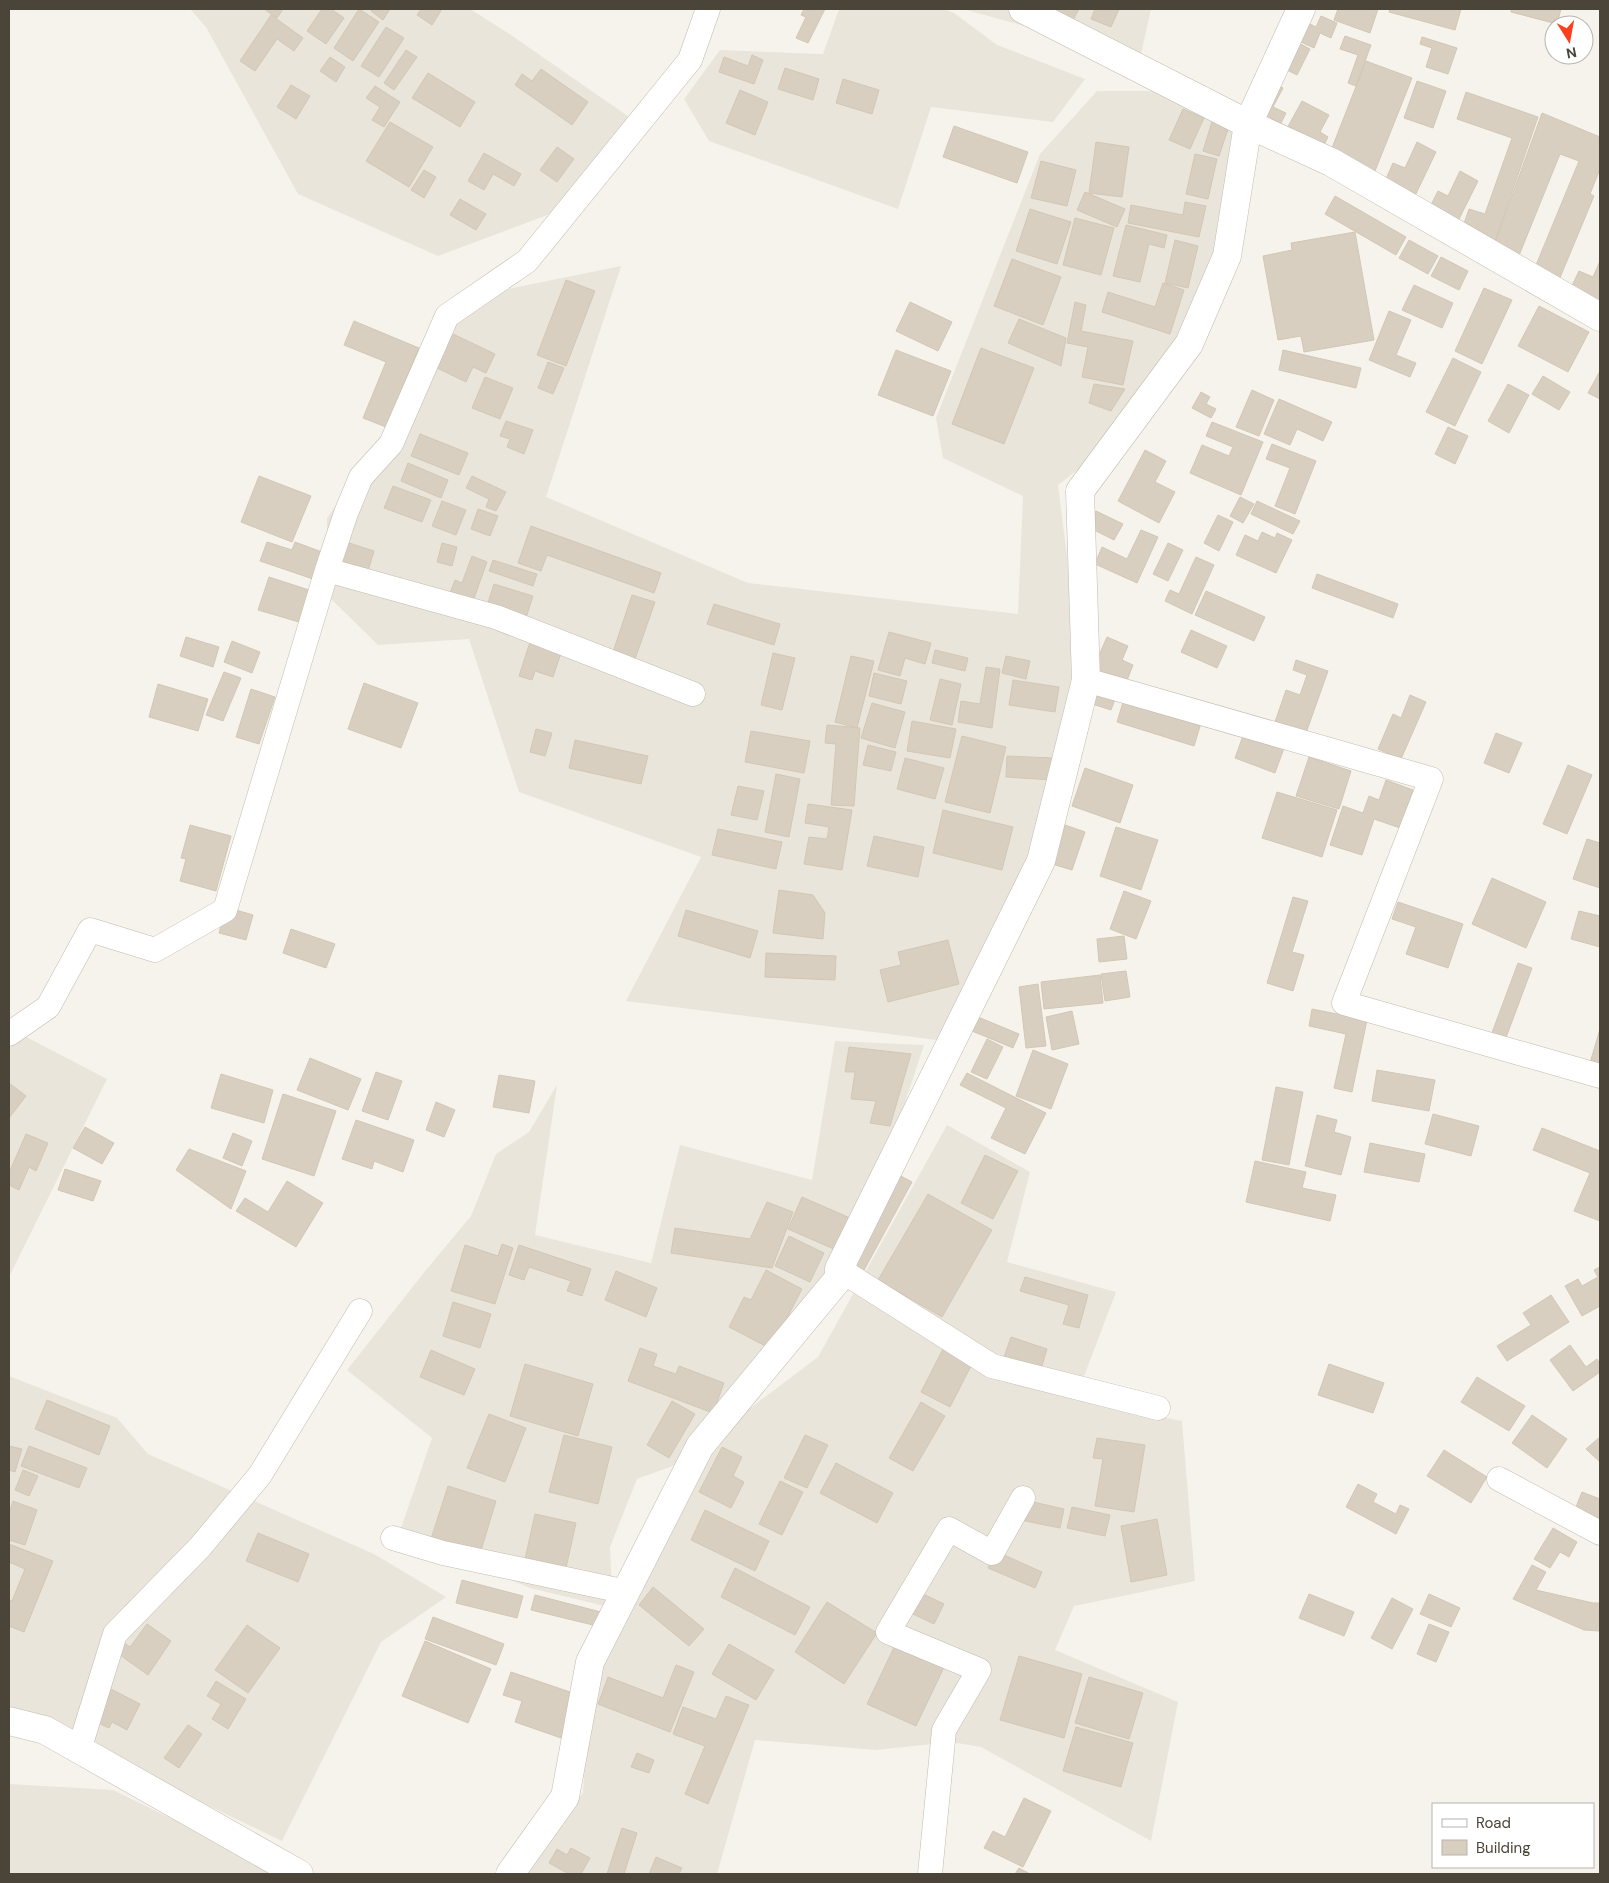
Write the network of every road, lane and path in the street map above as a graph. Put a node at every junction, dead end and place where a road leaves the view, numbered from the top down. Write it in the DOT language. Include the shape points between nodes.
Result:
graph roads {
  1 [pos="708,9"];
  2 [pos="1023,9"];
  3 [pos="1301,9"];
  4 [pos="1248,124"];
  5 [pos="1600,318"];
  6 [pos="326,570"];
  7 [pos="1086,680"];
  8 [pos="693,694"];
  9 [pos="9,1034"];
  10 [pos="1600,1076"];
  11 [pos="839,1269"];
  12 [pos="360,1311"];
  13 [pos="1158,1408"];
  14 [pos="1499,1480"];
  15 [pos="1023,1498"];
  16 [pos="1600,1533"];
  17 [pos="394,1538"];
  18 [pos="627,1592"];
  19 [pos="9,1721"];
  20 [pos="79,1750"];
  21 [pos="299,1874"];
  22 [pos="510,1874"];
  23 [pos="930,1874"];
  1 -- 6 [label="street" via="690,60 527,261 447,316 391,444 361,477"];
  2 -- 4 [label="street"];
  3 -- 4 [label="street"];
  4 -- 5 [label="street" via="1331,162"];
  4 -- 7 [label="street" via="1227,256 1189,344 1080,491"];
  6 -- 8 [label="street" via="496,617"];
  6 -- 9 [label="street" via="225,910 155,950 90,930 48,1007"];
  7 -- 10 [label="street" via="1431,779 1344,1003"];
  7 -- 11 [label="street" via="1041,861"];
  11 -- 13 [label="street" via="992,1366"];
  11 -- 18 [label="street" via="839,1278 700,1446"];
  12 -- 20 [label="street" via="260,1475 200,1547 116,1634"];
  14 -- 16 [label="street"];
  15 -- 23 [label="street" via="992,1553 949,1529 888,1632 979,1670 944,1730"];
  17 -- 18 [label="street" via="443,1553"];
  18 -- 22 [label="street" via="590,1662 565,1798"];
  19 -- 20 [label="street" via="45,1730"];
  20 -- 21 [label="street"];
}
